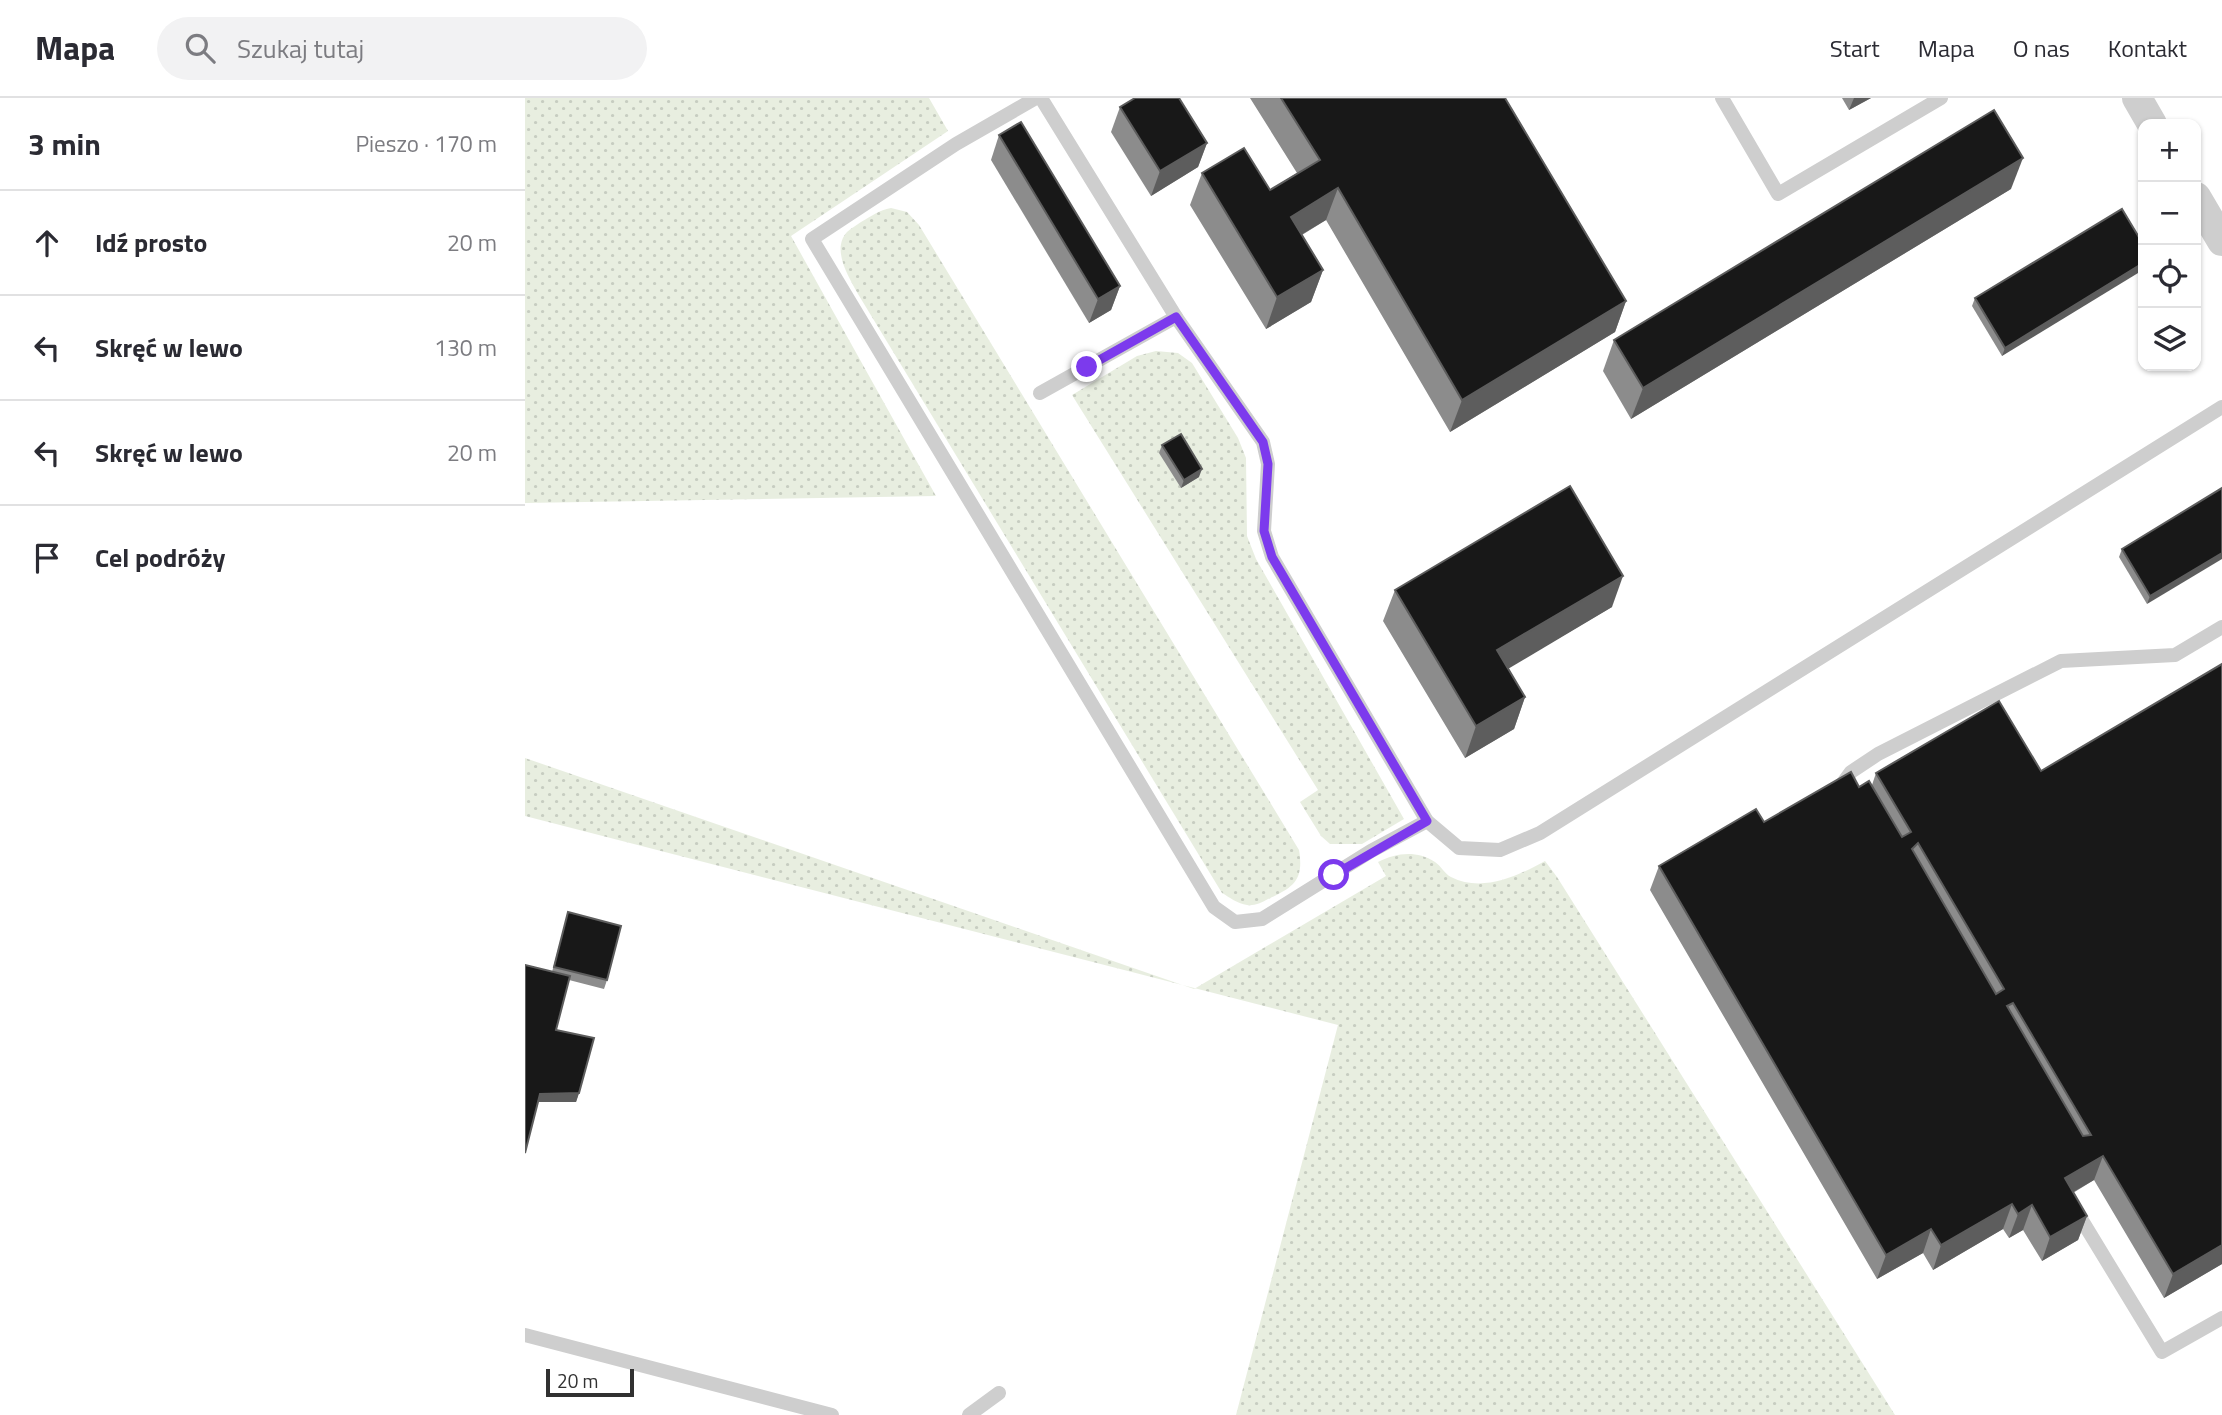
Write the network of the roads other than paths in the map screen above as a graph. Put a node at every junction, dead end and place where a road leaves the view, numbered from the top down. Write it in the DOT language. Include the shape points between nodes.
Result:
graph roads {
  1 [pos="1036,98"];
  2 [pos="1041,98"];
  3 [pos="1722,98"];
  4 [pos="1941,98"];
  5 [pos="2137,98"];
  6 [pos="2149,119"];
  7 [pos="2201,205"];
  8 [pos="2222,241"];
  9 [pos="1176,317"];
  10 [pos="1040,393"];
  11 [pos="2222,407"];
  12 [pos="2222,627"];
  13 [pos="1839,798"];
  14 [pos="1427,821"];
  15 [pos="2071,1202"];
  16 [pos="2222,1318"];
  17 [pos="525,1335"];
  18 [pos="999,1393"];
  19 [pos="832,1415"];
  20 [pos="969,1415"];
  1 -- 14 [label="lane" via="956,144 812,239 1214,907 1235,922 1262,919"];
  2 -- 9 [label="lane"];
  3 -- 4 [label="lane" via="1778,194"];
  5 -- 6 [label="street"];
  7 -- 8 [label="street"];
  9 -- 10 [label="lane"];
  9 -- 14 [label="lane" via="1263,442 1268,464 1264,531 1272,557"];
  11 -- 14 [label="lane" via="1540,833 1500,849 1459,848"];
  12 -- 13 [label="lane" via="2175,655 2061,661 1878,754 1851,772"];
  15 -- 16 [label="lane" via="2162,1352"];
  17 -- 19 [label="lane"];
  18 -- 20 [label="lane"];
}
